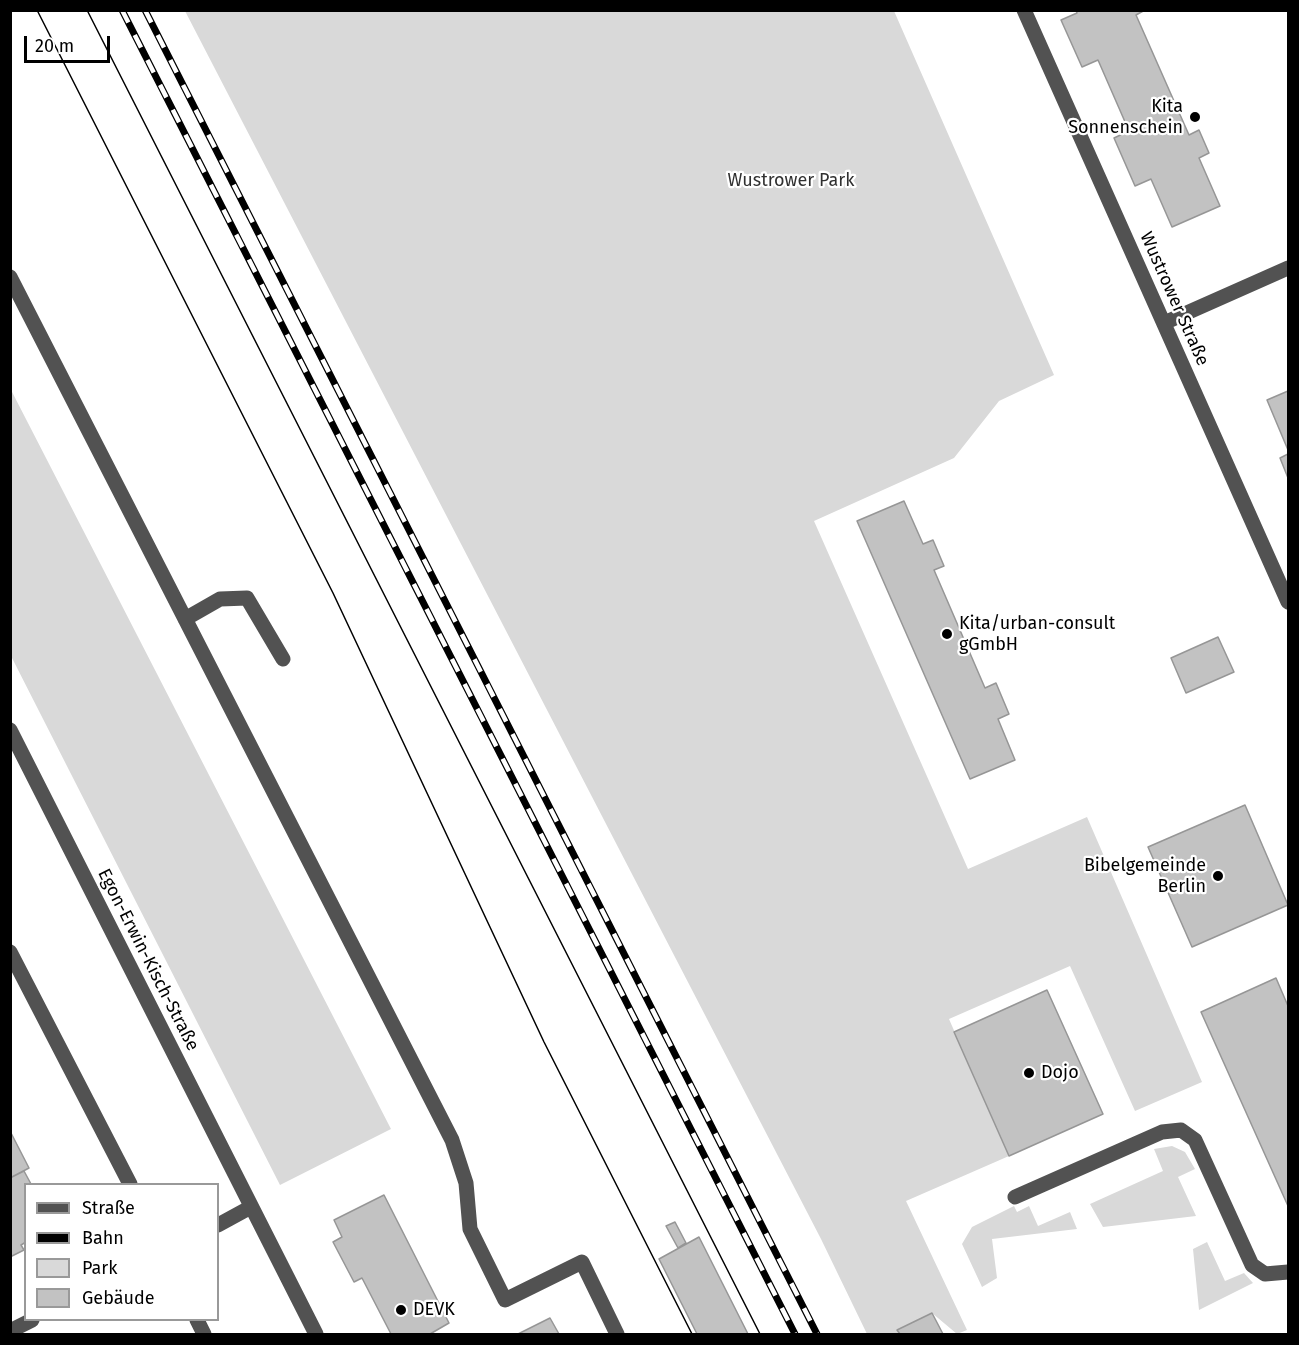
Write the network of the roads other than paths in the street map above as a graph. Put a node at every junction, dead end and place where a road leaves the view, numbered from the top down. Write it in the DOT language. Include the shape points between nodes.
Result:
graph roads {
  1 [pos="1024,10"];
  2 [pos="1288,268"];
  3 [pos="10,277"];
  4 [pos="1164,323"];
  5 [pos="1288,603"];
  6 [pos="185,619"];
  7 [pos="283,659"];
  8 [pos="10,730"];
  9 [pos="10,952"];
  10 [pos="129,1183"];
  11 [pos="1015,1197"];
  12 [pos="250,1207"];
  13 [pos="219,1224"];
  14 [pos="1288,1272"];
  15 [pos="30,1321"];
  16 [pos="197,1321"];
  17 [pos="10,1331"];
  18 [pos="204,1335"];
  19 [pos="316,1335"];
  20 [pos="616,1335"];
  1 -- 4 [label="street, Wustrower Straße"];
  2 -- 4 [label="street"];
  3 -- 6 [label="street"];
  4 -- 5 [label="street, Wustrower Straße"];
  6 -- 7 [label="street" via="220,599 247,598"];
  6 -- 20 [label="street" via="452,1140 466,1183 470,1229 505,1300 582,1262"];
  8 -- 12 [label="street, Egon-Erwin-Kisch-Straße"];
  9 -- 10 [label="street"];
  11 -- 14 [label="street" via="1162,1132 1181,1130 1195,1140 1252,1265 1265,1274"];
  12 -- 13 [label="street"];
  12 -- 19 [label="street, Egon-Erwin-Kisch-Straße"];
  15 -- 17 [label="street"];
  16 -- 18 [label="street"];
}
